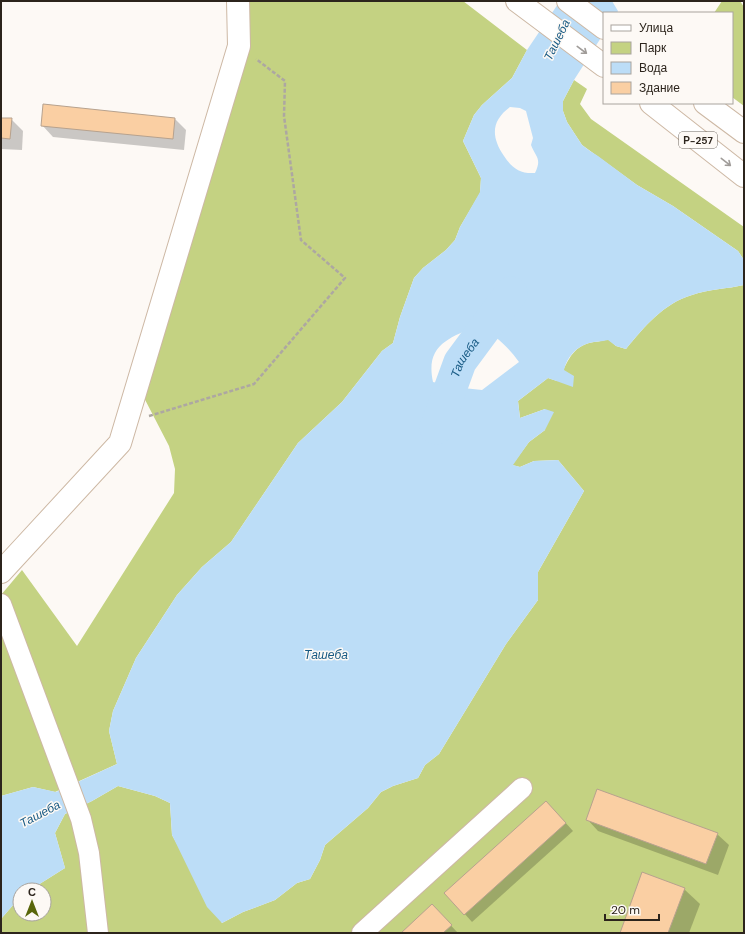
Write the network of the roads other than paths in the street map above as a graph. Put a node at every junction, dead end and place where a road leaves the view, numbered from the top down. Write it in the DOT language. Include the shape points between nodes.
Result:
graph roads {
  1 [pos="238,1"];
  2 [pos="517,1"];
  3 [pos="568,1"];
  4 [pos="603,27"];
  5 [pos="603,65"];
  6 [pos="652,104"];
  7 [pos="706,104"];
  8 [pos="744,132"];
  9 [pos="744,176"];
  10 [pos="1,572"];
  11 [pos="1,604"];
  12 [pos="522,788"];
  13 [pos="89,853"];
  14 [pos="98,933"];
  15 [pos="103,933"];
  16 [pos="362,933"];
  1 -- 10 [label="main road" via="239,46 120,444"];
  2 -- 5 [label="main road, one-way"];
  3 -- 4 [label="main road"];
  6 -- 9 [label="main road, Р-257, one-way"];
  7 -- 8 [label="main road, Р-257"];
  11 -- 13 [label="street" via="81,819"];
  12 -- 16 [label="street"];
  13 -- 14 [label="street"];
  13 -- 15 [label="street"];
}
